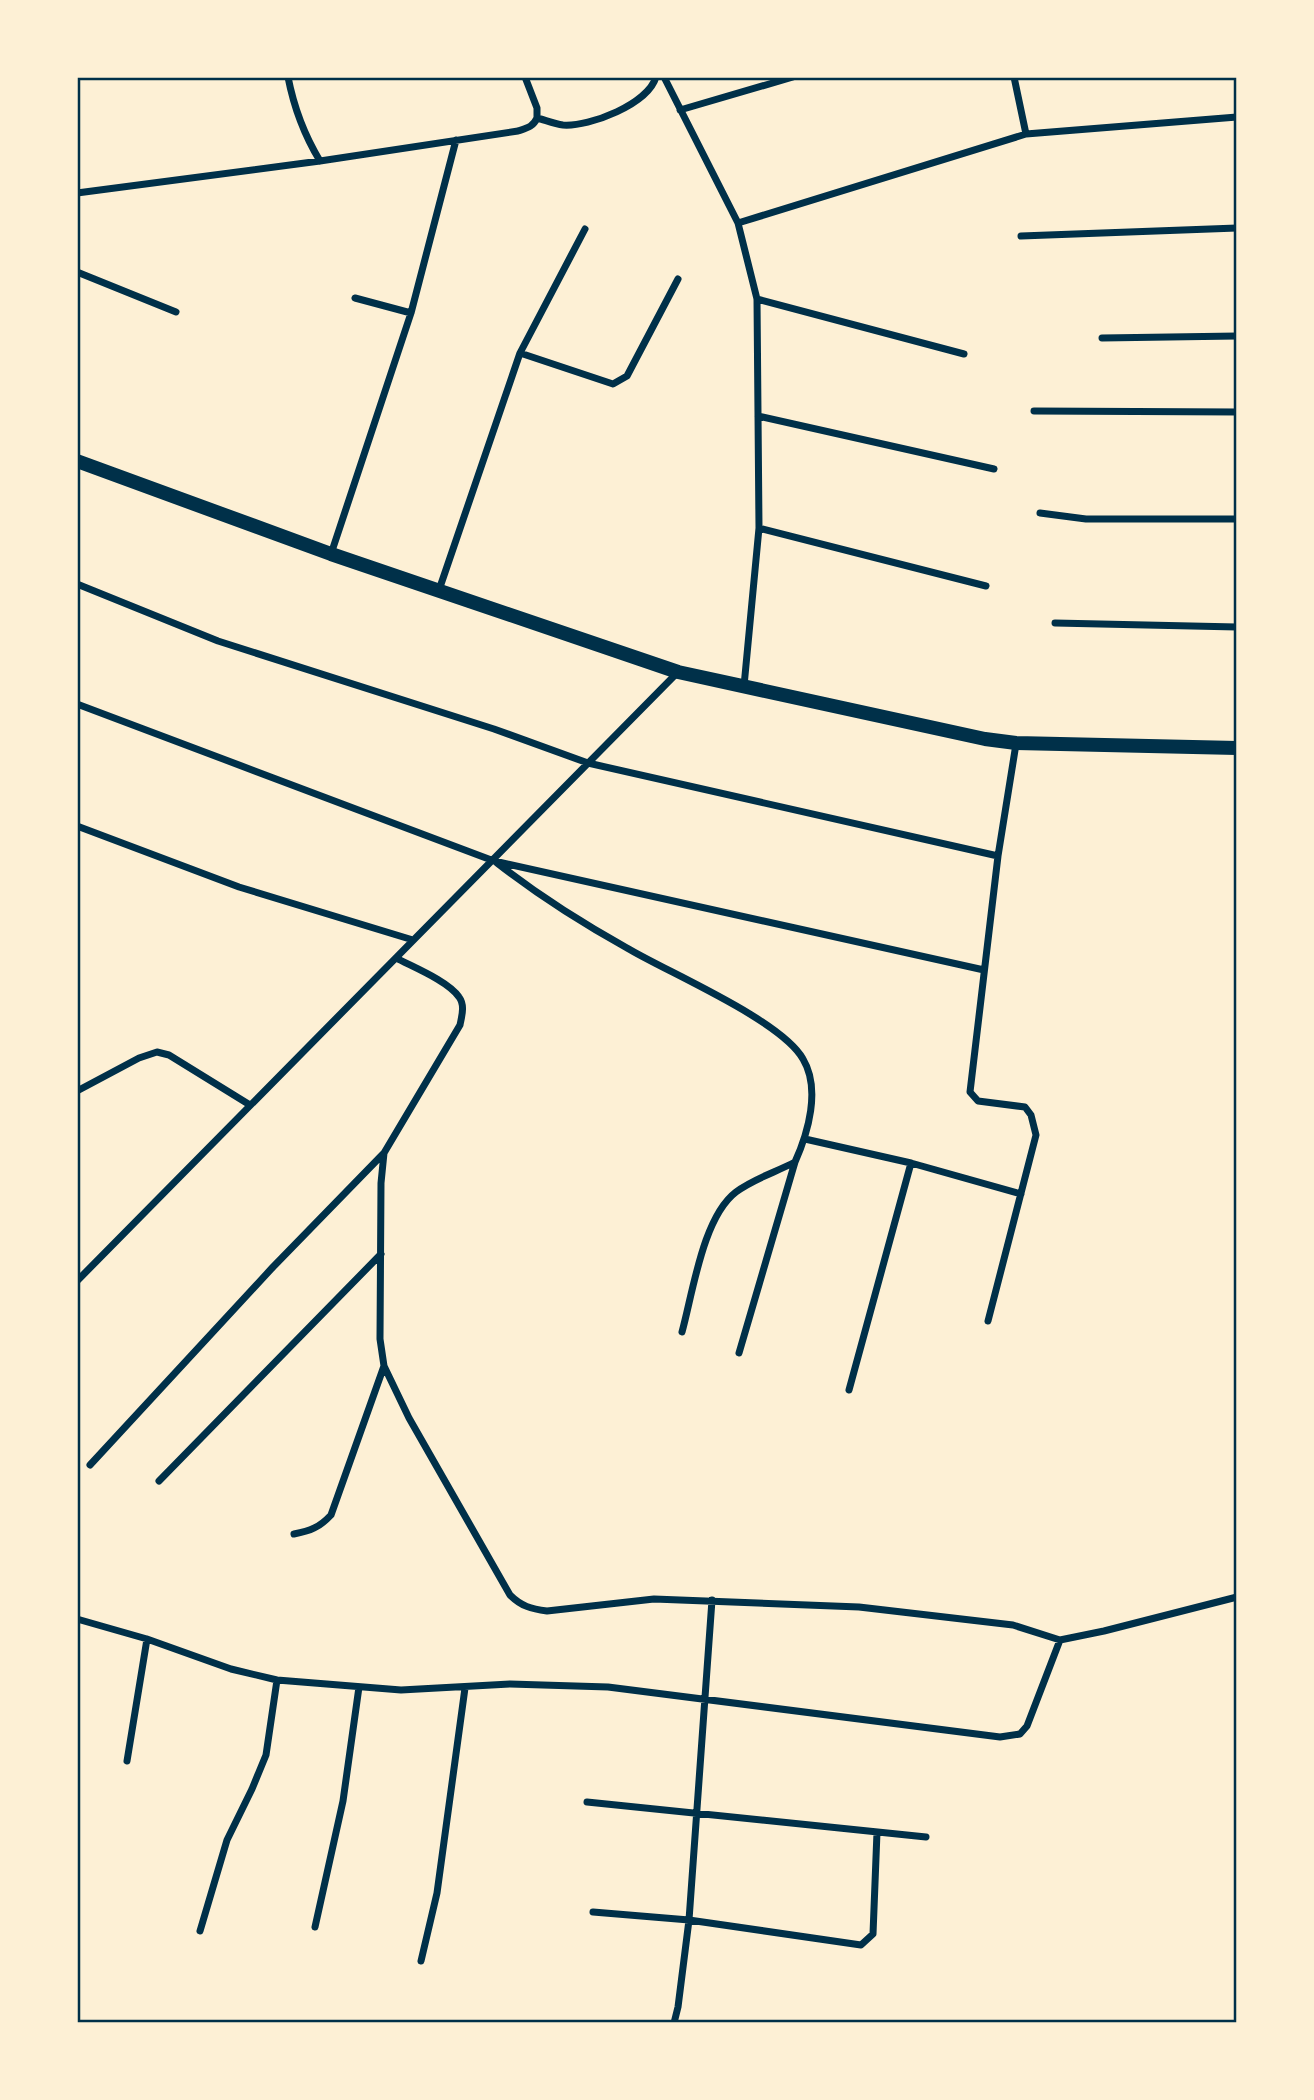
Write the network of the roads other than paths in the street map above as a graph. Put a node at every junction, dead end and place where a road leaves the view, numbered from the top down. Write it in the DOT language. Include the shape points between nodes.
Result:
graph roads {
  1 [pos="288,77"];
  2 [pos="524,77"];
  3 [pos="656,77"];
  4 [pos="664,77"];
  5 [pos="793,77"];
  6 [pos="1014,77"];
  7 [pos="680,110"];
  8 [pos="1237,117"];
  9 [pos="537,118"];
  10 [pos="1026,134"];
  11 [pos="456,140"];
  12 [pos="320,160"];
  13 [pos="77,192"];
  14 [pos="738,223"];
  15 [pos="1237,228"];
  16 [pos="585,229"];
  17 [pos="1021,236"];
  18 [pos="77,272"];
  19 [pos="678,279"];
  20 [pos="355,298"];
  21 [pos="757,299"];
  22 [pos="176,312"];
  23 [pos="411,313"];
  24 [pos="1237,335"];
  25 [pos="1102,338"];
  26 [pos="520,353"];
  27 [pos="964,354"];
  28 [pos="1034,411"];
  29 [pos="1237,412"];
  30 [pos="758,416"];
  31 [pos="77,461"];
  32 [pos="994,469"];
  33 [pos="1040,513"];
  34 [pos="1237,519"];
  35 [pos="759,528"];
  36 [pos="331,554"];
  37 [pos="77,584"];
  38 [pos="986,586"];
  39 [pos="439,590"];
  40 [pos="1055,623"];
  41 [pos="1237,627"];
  42 [pos="678,672"];
  43 [pos="744,686"];
  44 [pos="77,704"];
  45 [pos="1016,743"];
  46 [pos="1237,748"];
  47 [pos="588,763"];
  48 [pos="77,826"];
  49 [pos="998,856"];
  50 [pos="494,861"];
  51 [pos="413,940"];
  52 [pos="396,958"];
  53 [pos="985,970"];
  54 [pos="77,1091"];
  55 [pos="250,1105"];
  56 [pos="805,1139"];
  57 [pos="384,1153"];
  58 [pos="795,1162"];
  59 [pos="911,1163"];
  60 [pos="1021,1194"];
  61 [pos="381,1254"];
  62 [pos="77,1281"];
  63 [pos="988,1321"];
  64 [pos="682,1332"];
  65 [pos="739,1353"];
  66 [pos="384,1366"];
  67 [pos="849,1391"];
  68 [pos="90,1465"];
  69 [pos="159,1481"];
  70 [pos="294,1534"];
  71 [pos="1237,1597"];
  72 [pos="712,1600"];
  73 [pos="77,1619"];
  74 [pos="147,1639"];
  75 [pos="1059,1640"];
  76 [pos="277,1680"];
  77 [pos="359,1687"];
  78 [pos="465,1688"];
  79 [pos="704,1699"];
  80 [pos="127,1760"];
  81 [pos="587,1802"];
  82 [pos="698,1813"];
  83 [pos="877,1832"];
  84 [pos="926,1837"];
  85 [pos="593,1912"];
  86 [pos="689,1920"];
  87 [pos="315,1927"];
  88 [pos="200,1931"];
  89 [pos="421,1961"];
  90 [pos="674,2023"];
  1 -- 12 [label="street" via="304,134"];
  2 -- 9 [label="street"];
  3 -- 9 [label="street" via="638,100 610,115 563,125"];
  4 -- 7 [label="street"];
  5 -- 7 [label="street"];
  6 -- 10 [label="street"];
  7 -- 14 [label="street"];
  8 -- 10 [label="street"];
  9 -- 11 [label="street" via="528,128"];
  10 -- 14 [label="street"];
  11 -- 12 [label="street"];
  11 -- 23 [label="street"];
  12 -- 13 [label="street"];
  14 -- 21 [label="street"];
  15 -- 17 [label="street"];
  16 -- 26 [label="street"];
  18 -- 22 [label="street"];
  19 -- 26 [label="street" via="620,382 613,384"];
  20 -- 23 [label="street"];
  21 -- 27 [label="street"];
  21 -- 30 [label="street"];
  23 -- 36 [label="street"];
  24 -- 25 [label="street"];
  26 -- 39 [label="street"];
  28 -- 29 [label="street"];
  30 -- 32 [label="street"];
  30 -- 35 [label="street"];
  31 -- 36 [label="main road"];
  33 -- 34 [label="street" via="1086,519"];
  35 -- 38 [label="street"];
  35 -- 43 [label="street"];
  36 -- 39 [label="main road"];
  37 -- 47 [label="street" via="218,641"];
  39 -- 42 [label="main road"];
  40 -- 41 [label="street"];
  42 -- 43 [label="main road"];
  42 -- 47 [label="street"];
  43 -- 45 [label="main road"];
  44 -- 50 [label="street"];
  45 -- 46 [label="main road"];
  45 -- 49 [label="street"];
  47 -- 49 [label="street"];
  47 -- 50 [label="street"];
  48 -- 51 [label="street" via="239,887"];
  49 -- 53 [label="street"];
  50 -- 51 [label="street"];
  50 -- 53 [label="street"];
  50 -- 56 [label="street" via="627,948 763,1022 787,1040 804,1059 811,1085"];
  51 -- 52 [label="street"];
  52 -- 55 [label="street"];
  52 -- 57 [label="street" via="451,989 463,1004 463,1013"];
  53 -- 60 [label="street" via="970,1092 978,1101 1025,1107 1031,1115 1036,1135"];
  54 -- 55 [label="street" via="157,1052"];
  55 -- 62 [label="street"];
  56 -- 58 [label="street"];
  56 -- 59 [label="street"];
  57 -- 61 [label="street"];
  57 -- 68 [label="street"];
  58 -- 64 [label="street" via="737,1191 720,1208 710,1226"];
  58 -- 65 [label="street"];
  59 -- 60 [label="street"];
  59 -- 67 [label="street"];
  60 -- 63 [label="street"];
  61 -- 66 [label="street"];
  61 -- 69 [label="street"];
  66 -- 70 [label="street" via="331,1515 323,1524"];
  66 -- 72 [label="street" via="489,1560 519,1604 547,1611 654,1599"];
  71 -- 75 [label="street"];
  72 -- 75 [label="street" via="872,1609 1013,1625"];
  72 -- 79 [label="street"];
  73 -- 74 [label="street"];
  74 -- 76 [label="street"];
  74 -- 80 [label="street"];
  75 -- 79 [label="street" via="1020,1734 1000,1737"];
  76 -- 77 [label="street"];
  76 -- 88 [label="street" via="266,1755 227,1840"];
  77 -- 78 [label="street"];
  77 -- 87 [label="street" via="343,1801"];
  78 -- 79 [label="street" via="510,1684 595,1687"];
  78 -- 89 [label="street" via="437,1893"];
  79 -- 82 [label="street"];
  81 -- 82 [label="street"];
  82 -- 83 [label="street"];
  82 -- 86 [label="street"];
  83 -- 84 [label="street"];
  83 -- 86 [label="street" via="873,1934 861,1945"];
  85 -- 86 [label="street"];
  86 -- 90 [label="street"];
}
